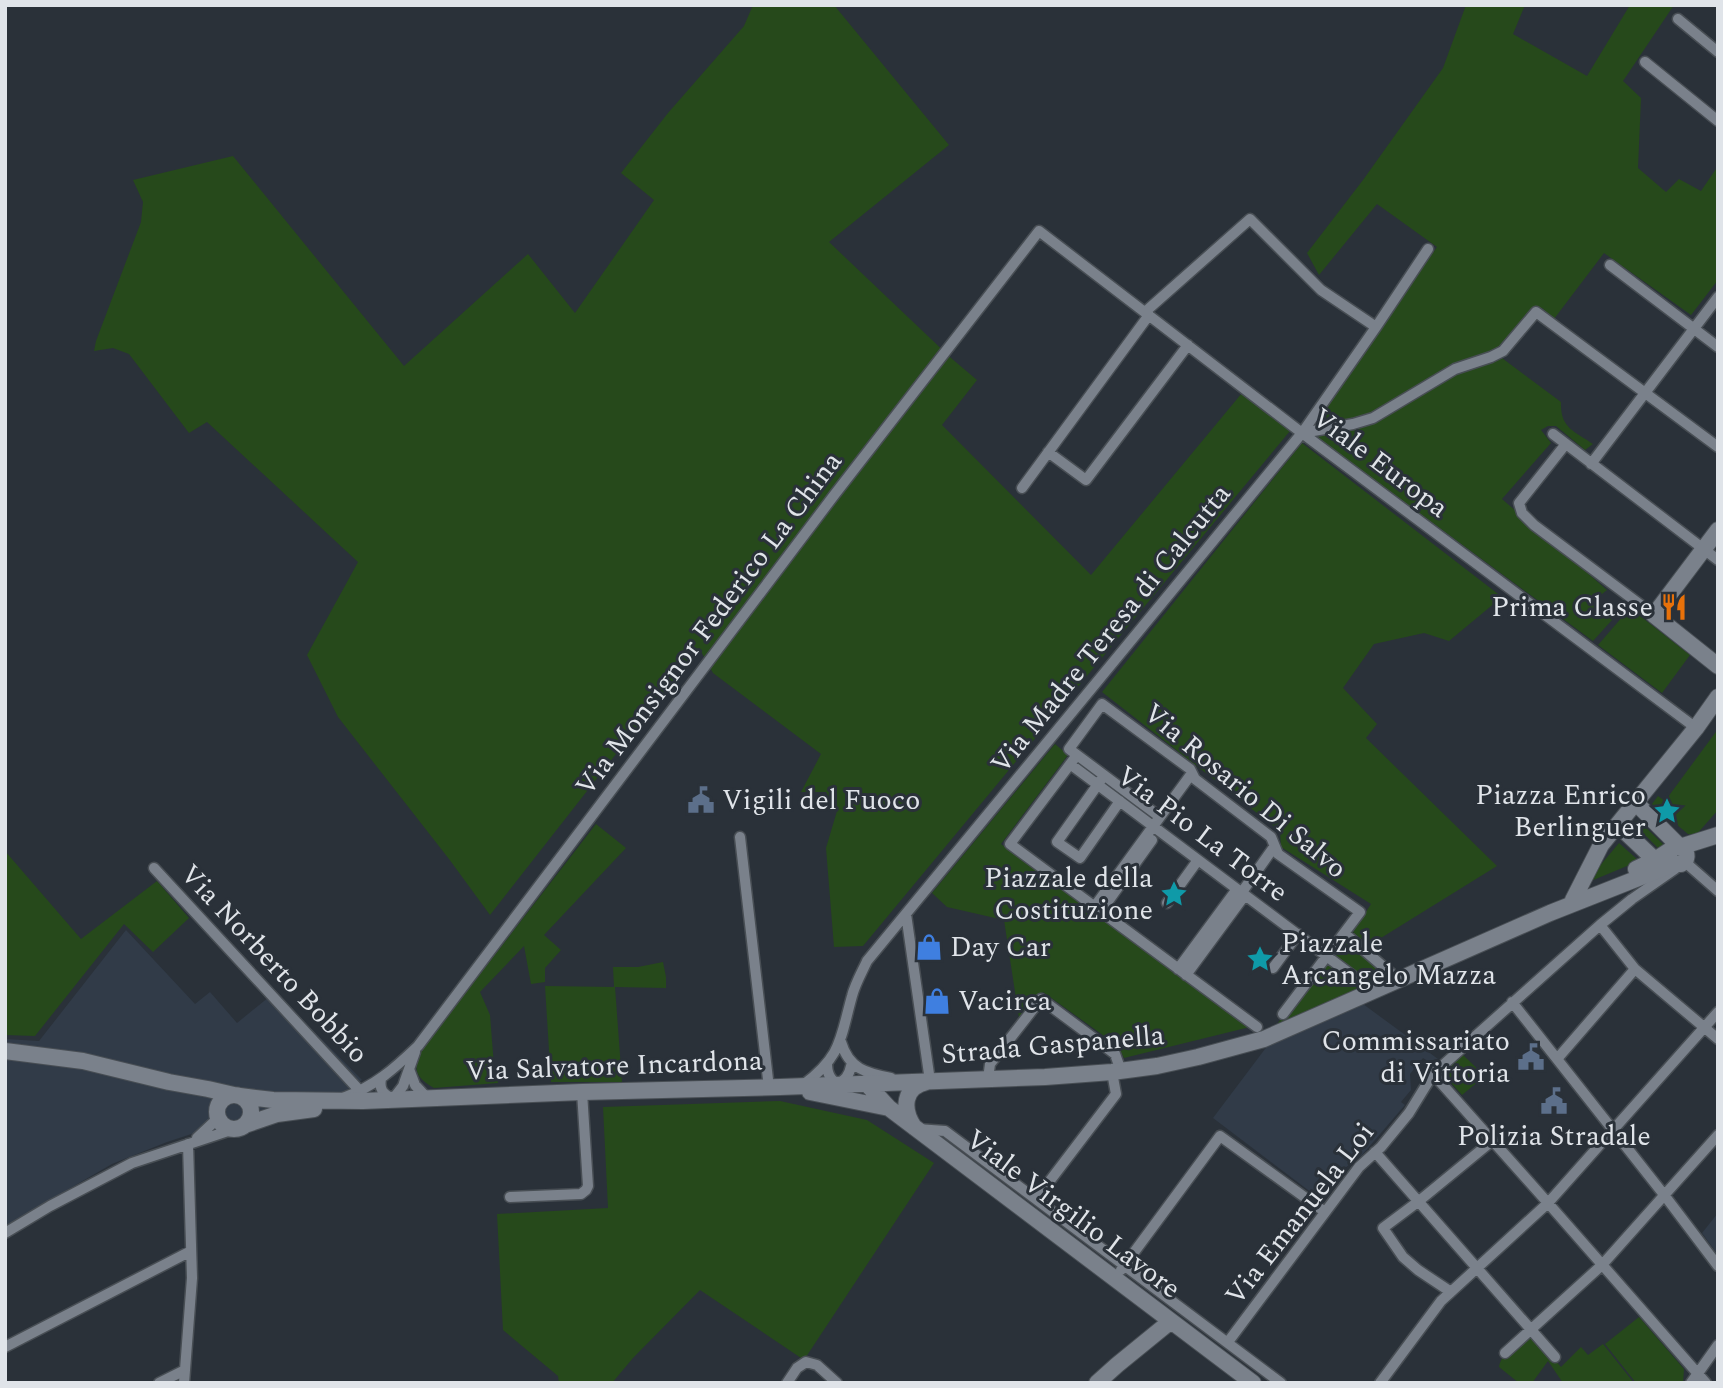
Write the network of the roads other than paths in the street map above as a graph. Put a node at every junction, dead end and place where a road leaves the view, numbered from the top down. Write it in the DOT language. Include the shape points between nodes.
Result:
graph roads {
  1 [pos="1678,19"];
  2 [pos="1718,52"];
  3 [pos="1645,62"];
  4 [pos="1718,121"];
  5 [pos="1040,232"];
  6 [pos="1429,249"];
  7 [pos="1610,265"];
  8 [pos="1718,297"];
  9 [pos="1147,314"];
  10 [pos="1376,327"];
  11 [pos="1693,328"];
  12 [pos="1188,345"];
  13 [pos="1718,347"];
  14 [pos="1644,393"];
  15 [pos="1301,433"];
  16 [pos="1553,434"];
  17 [pos="1565,445"];
  18 [pos="1718,447"];
  19 [pos="1048,453"];
  20 [pos="1591,464"];
  21 [pos="1022,488"];
  22 [pos="1718,530"];
  23 [pos="1703,549"];
  24 [pos="1718,560"];
  25 [pos="1654,615"];
  26 [pos="1718,666"];
  27 [pos="1718,697"];
  28 [pos="1696,728"];
  29 [pos="1074,759"];
  30 [pos="1192,773"];
  31 [pos="1101,780"];
  32 [pos="1120,802"];
  33 [pos="1636,803"];
  34 [pos="1157,824"];
  35 [pos="1718,824"];
  36 [pos="1618,825"];
  37 [pos="740,837"];
  38 [pos="1713,839"];
  39 [pos="1274,847"];
  40 [pos="1676,858"];
  41 [pos="1198,860"];
  42 [pos="154,868"];
  43 [pos="1608,890"];
  44 [pos="1718,891"];
  45 [pos="1241,892"];
  46 [pos="1573,900"];
  47 [pos="1167,903"];
  48 [pos="1098,909"];
  49 [pos="1617,911"];
  50 [pos="1550,913"];
  51 [pos="906,914"];
  52 [pos="1600,925"];
  53 [pos="1344,933"];
  54 [pos="1297,934"];
  55 [pos="1326,956"];
  56 [pos="1273,968"];
  57 [pos="1634,968"];
  58 [pos="1182,972"];
  59 [pos="1399,980"];
  60 [pos="1373,991"];
  61 [pos="1512,1002"];
  62 [pos="1718,1012"];
  63 [pos="1283,1014"];
  64 [pos="1256,1027"];
  65 [pos="1704,1027"];
  66 [pos="1718,1039"];
  67 [pos="841,1042"];
  68 [pos="418,1046"];
  69 [pos="5,1051"];
  70 [pos="1557,1059"];
  71 [pos="827,1063"];
  72 [pos="849,1063"];
  73 [pos="410,1069"];
  74 [pos="1117,1071"];
  75 [pos="1433,1074"];
  76 [pos="381,1079"];
  77 [pos="988,1079"];
  78 [pos="930,1081"];
  79 [pos="169,1082"];
  80 [pos="908,1082"];
  81 [pos="866,1083"];
  82 [pos="837,1085"];
  83 [pos="801,1086"];
  84 [pos="774,1087"];
  85 [pos="582,1091"];
  86 [pos="237,1096"];
  87 [pos="361,1096"];
  88 [pos="427,1098"];
  89 [pos="393,1100"];
  90 [pos="889,1108"];
  91 [pos="217,1112"];
  92 [pos="239,1127"];
  93 [pos="916,1129"];
  94 [pos="1612,1130"];
  95 [pos="1718,1135"];
  96 [pos="1492,1141"];
  97 [pos="190,1143"];
  98 [pos="1376,1152"];
  99 [pos="510,1196"];
  100 [pos="1665,1196"];
  101 [pos="1037,1199"];
  102 [pos="1419,1201"];
  103 [pos="1548,1203"];
  104 [pos="1325,1212"];
  105 [pos="5,1233"];
  106 [pos="191,1251"];
  107 [pos="1602,1265"];
  108 [pos="1718,1266"];
  109 [pos="1478,1269"];
  110 [pos="1120,1272"];
  111 [pos="1451,1292"];
  112 [pos="1171,1321"];
  113 [pos="1532,1330"];
  114 [pos="1228,1342"];
  115 [pos="1718,1345"];
  116 [pos="5,1347"];
  117 [pos="1505,1353"];
  118 [pos="1555,1357"];
  119 [pos="185,1370"];
  120 [pos="1694,1378"];
  121 [pos="159,1383"];
  122 [pos="184,1383"];
  123 [pos="787,1383"];
  124 [pos="837,1383"];
  125 [pos="1097,1383"];
  126 [pos="1253,1383"];
  127 [pos="1281,1383"];
  128 [pos="1380,1383"];
  129 [pos="1706,1383"];
  1 -- 2 [label="street"];
  3 -- 4 [label="street"];
  5 -- 9 [label="street, Viale Europa"];
  5 -- 68 [label="street, Via Monsignor Federico La China"];
  6 -- 10 [label="street, Via Madre Teresa di Calcutta"];
  7 -- 11 [label="street"];
  8 -- 11 [label="street"];
  9 -- 10 [label="street" via="1250,219 1321,290"];
  9 -- 12 [label="street, Viale Europa"];
  9 -- 19 [label="street"];
  10 -- 15 [label="street, Via Madre Teresa di Calcutta"];
  11 -- 13 [label="street"];
  11 -- 14 [label="street"];
  12 -- 15 [label="street, Viale Europa"];
  12 -- 19 [label="street" via="1086,481"];
  14 -- 15 [label="street" via="1536,313 1503,351 1454,369 1373,418"];
  14 -- 18 [label="street"];
  14 -- 20 [label="street"];
  15 -- 28 [label="street, Viale Europa"];
  15 -- 51 [label="street, Via Madre Teresa di Calcutta"];
  16 -- 17 [label="street"];
  17 -- 20 [label="street"];
  17 -- 25 [label="street" via="1519,503 1522,513"];
  19 -- 21 [label="street"];
  20 -- 23 [label="street"];
  22 -- 23 [label="street"];
  23 -- 24 [label="street"];
  23 -- 25 [label="street"];
  25 -- 26 [label="street"];
  27 -- 28 [label="street"];
  28 -- 33 [label="street"];
  29 -- 30 [label="street, Via Rosario Di Salvo" via="1069,749 1102,704"];
  29 -- 31 [label="street"];
  29 -- 48 [label="street" via="1010,844"];
  30 -- 34 [label="street"];
  30 -- 39 [label="street, Via Rosario Di Salvo" via="1271,837"];
  31 -- 32 [label="street, Via Pio La Torre"];
  31 -- 32 [label="street" via="1058,842 1080,858"];
  31 -- 34 [label="street"];
  32 -- 34 [label="street, Via Pio La Torre"];
  33 -- 36 [label="street"];
  33 -- 40 [label="street"];
  34 -- 41 [label="street, Via Pio La Torre"];
  34 -- 48 [label="street"];
  35 -- 38 [label="street"];
  36 -- 40 [label="street"];
  36 -- 46 [label="street" via="1601,845"];
  37 -- 84 [label="street"];
  38 -- 40 [label="street"];
  39 -- 45 [label="street"];
  39 -- 53 [label="street, Via Rosario Di Salvo" via="1360,912"];
  40 -- 43 [label="street, Strada Gaspanella"];
  40 -- 44 [label="street"];
  40 -- 46 [label="street, Strada Gaspanella"];
  40 -- 49 [label="street, Via Emanuela Loi"];
  41 -- 45 [label="street, Via Pio La Torre"];
  41 -- 47 [label="street"];
  42 -- 87 [label="street, Via Norberto Bobbio"];
  43 -- 49 [label="street"];
  43 -- 50 [label="street, Strada Gaspanella"];
  45 -- 54 [label="street, Via Pio La Torre"];
  45 -- 58 [label="street"];
  46 -- 50 [label="street, Strada Gaspanella"];
  48 -- 58 [label="street"];
  49 -- 52 [label="street, Via Emanuela Loi"];
  50 -- 59 [label="street, Strada Gaspanella"];
  51 -- 67 [label="street, Via Madre Teresa di Calcutta" via="867,961 853,993"];
  51 -- 78 [label="street"];
  52 -- 57 [label="street"];
  52 -- 61 [label="street, Via Emanuela Loi"];
  53 -- 55 [label="street"];
  53 -- 59 [label="street"];
  54 -- 55 [label="street, Via Pio La Torre"];
  54 -- 56 [label="street"];
  55 -- 60 [label="street, Via Pio La Torre"];
  55 -- 63 [label="street"];
  57 -- 65 [label="street"];
  57 -- 70 [label="street"];
  58 -- 64 [label="street"];
  59 -- 60 [label="street, Strada Gaspanella"];
  60 -- 74 [label="street, Strada Gaspanella" via="1264,1039 1198,1057"];
  61 -- 70 [label="street"];
  61 -- 75 [label="street, Via Emanuela Loi"];
  62 -- 65 [label="street"];
  65 -- 66 [label="street"];
  65 -- 94 [label="street"];
  67 -- 71 [label="street, Via Madre Teresa di Calcutta"];
  67 -- 72 [label="street"];
  68 -- 73 [label="street"];
  68 -- 76 [label="street"];
  69 -- 79 [label="street" via="83,1061"];
  70 -- 94 [label="street"];
  71 -- 82 [label="street" via="827,1072"];
  71 -- 83 [label="street, Via Madre Teresa di Calcutta"];
  72 -- 80 [label="street"];
  72 -- 81 [label="street"];
  72 -- 82 [label="street" via="850,1074"];
  73 -- 88 [label="street" via="415,1085"];
  73 -- 89 [label="street"];
  74 -- 77 [label="street, Strada Gaspanella"];
  74 -- 77 [label="street" via="1115,1054 1041,999 990,1064"];
  74 -- 101 [label="street" via="1116,1094"];
  75 -- 96 [label="street"];
  75 -- 98 [label="street, Via Emanuela Loi" via="1409,1113"];
  76 -- 87 [label="street"];
  76 -- 89 [label="street" via="382,1091"];
  77 -- 78 [label="street, Strada Gaspanella"];
  78 -- 80 [label="street, Strada Gaspanella"];
  78 -- 93 [label="street" via="914,1088 906,1103"];
  79 -- 86 [label="street"];
  79 -- 91 [label="street" via="197,1093"];
  80 -- 81 [label="street, Strada Gaspanella"];
  81 -- 82 [label="street, Via Salvatore Incardona"];
  81 -- 90 [label="street, Viale Virgilio Lavore"];
  82 -- 83 [label="street, Via Salvatore Incardona"];
  83 -- 84 [label="street, Via Salvatore Incardona"];
  84 -- 85 [label="street, Via Salvatore Incardona"];
  84 -- 90 [label="street"];
  85 -- 88 [label="street, Via Salvatore Incardona"];
  85 -- 99 [label="street" via="586,1191"];
  86 -- 87 [label="street" via="273,1100"];
  86 -- 91 [label="street" via="223,1100"];
  86 -- 92 [label="street" via="245,1099 250,1109 248,1121"];
  87 -- 89 [label="street, Via Salvatore Incardona"];
  87 -- 92 [label="street"];
  88 -- 89 [label="street, Via Salvatore Incardona"];
  90 -- 93 [label="street, Viale Virgilio Lavore"];
  91 -- 92 [label="street" via="223,1125"];
  91 -- 97 [label="street" via="214,1122"];
  92 -- 97 [label="street"];
  93 -- 101 [label="street" via="945,1131"];
  93 -- 110 [label="street, Viale Virgilio Lavore"];
  94 -- 100 [label="street"];
  94 -- 103 [label="street"];
  95 -- 100 [label="street"];
  96 -- 102 [label="street"];
  96 -- 103 [label="street"];
  97 -- 105 [label="street" via="132,1163"];
  97 -- 106 [label="street"];
  98 -- 102 [label="street"];
  98 -- 104 [label="street, Via Emanuela Loi"];
  100 -- 107 [label="street"];
  100 -- 108 [label="street"];
  101 -- 110 [label="street"];
  102 -- 109 [label="street"];
  102 -- 111 [label="street" via="1383,1228 1403,1256"];
  103 -- 107 [label="street"];
  103 -- 109 [label="street"];
  104 -- 110 [label="street" via="1220,1136"];
  104 -- 114 [label="street, Via Emanuela Loi"];
  106 -- 116 [label="street"];
  106 -- 119 [label="street"];
  107 -- 113 [label="street"];
  107 -- 120 [label="street"];
  109 -- 111 [label="street"];
  109 -- 113 [label="street"];
  110 -- 112 [label="street, Viale Virgilio Lavore"];
  110 -- 114 [label="street"];
  111 -- 128 [label="street"];
  112 -- 125 [label="street"];
  112 -- 126 [label="street, Viale Virgilio Lavore"];
  113 -- 117 [label="street"];
  113 -- 118 [label="street"];
  114 -- 127 [label="street"];
  115 -- 120 [label="street"];
  119 -- 121 [label="street"];
  119 -- 122 [label="street"];
  120 -- 129 [label="street"];
  123 -- 124 [label="street" via="806,1363 817,1365"];
}
